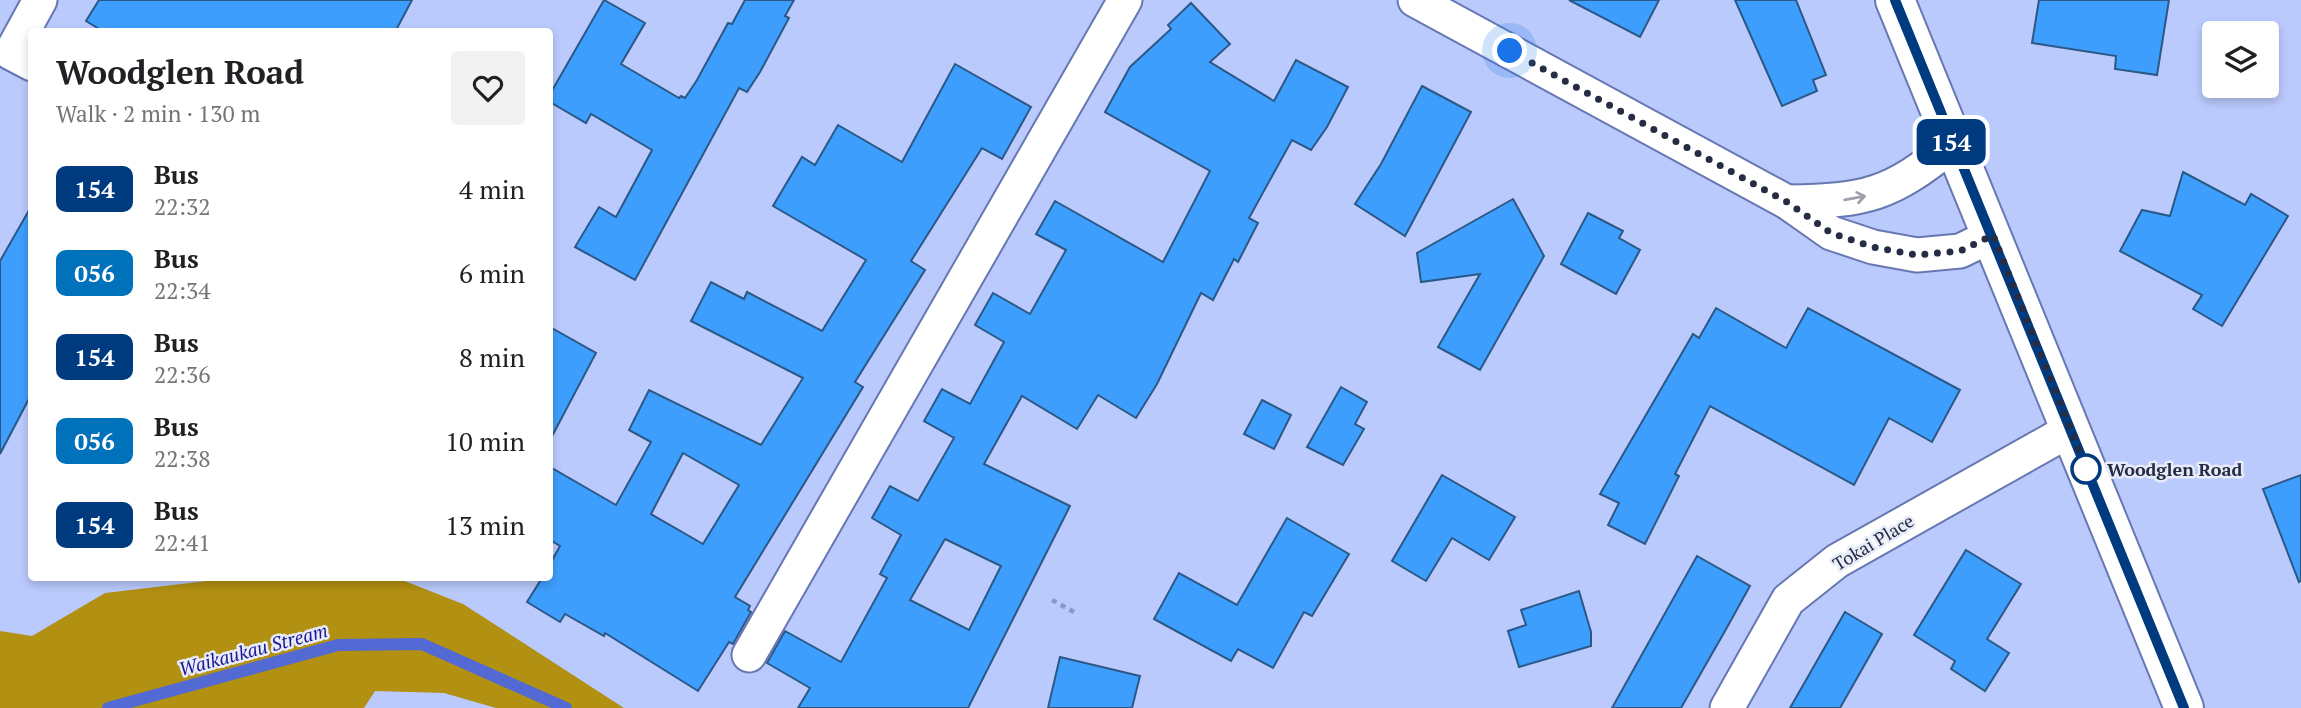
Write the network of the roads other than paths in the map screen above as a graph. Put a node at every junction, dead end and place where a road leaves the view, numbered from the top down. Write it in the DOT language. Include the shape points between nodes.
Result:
graph roads {
  1 [pos="40,0"];
  2 [pos="1125,0"];
  3 [pos="1415,0"];
  4 [pos="1895,0"];
  5 [pos="28,62"];
  6 [pos="1952,145"];
  7 [pos="1787,202"];
  8 [pos="1993,235"];
  9 [pos="2070,430"];
  10 [pos="749,655"];
  11 [pos="1727,708"];
  12 [pos="2184,708"];
  1 -- 5 [label="street" via="11,53"];
  2 -- 10 [label="street"];
  3 -- 7 [label="street"];
  4 -- 6 [label="main road"];
  7 -- 6 [label="street, one-way" via="1834,202 1882,193"];
  6 -- 8 [label="main road"];
  7 -- 8 [label="street" via="1831,233 1917,255 1960,251"];
  8 -- 9 [label="main road"];
  9 -- 11 [label="street, Tokai Place" via="1837,561 1788,600"];
  9 -- 12 [label="main road"];
}
